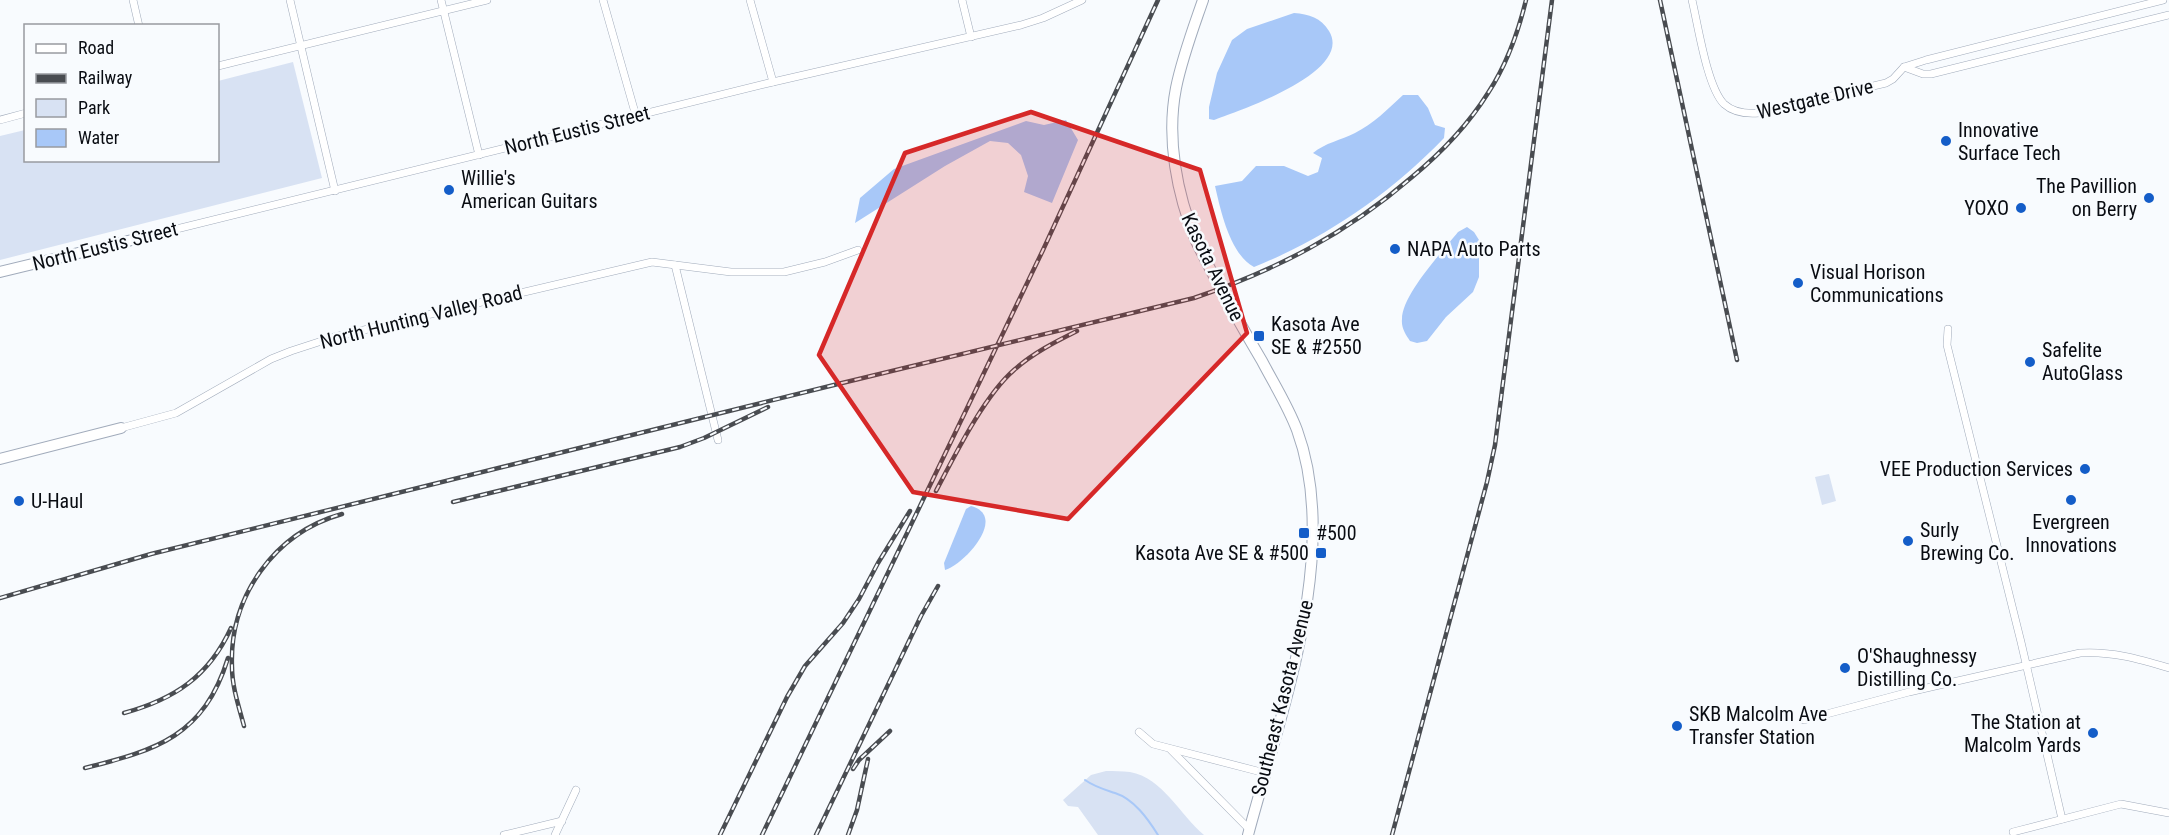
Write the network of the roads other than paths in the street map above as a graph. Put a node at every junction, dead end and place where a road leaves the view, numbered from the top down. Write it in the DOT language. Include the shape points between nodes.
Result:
graph roads {
  1 [pos="133,0"];
  2 [pos="290,0"];
  3 [pos="441,0"];
  4 [pos="487,0"];
  5 [pos="603,0"];
  6 [pos="750,0"];
  7 [pos="962,0"];
  8 [pos="1082,0"];
  9 [pos="1203,0"];
  10 [pos="1692,0"];
  11 [pos="2163,0"];
  12 [pos="444,10"];
  13 [pos="2169,15"];
  14 [pos="139,24"];
  15 [pos="971,37"];
  16 [pos="301,45"];
  17 [pos="219,66"];
  18 [pos="1904,67"];
  19 [pos="773,82"];
  20 [pos="24,114"];
  21 [pos="636,116"];
  22 [pos="0,120"];
  23 [pos="479,155"];
  24 [pos="335,190"];
  25 [pos="135,239"];
  26 [pos="858,250"];
  27 [pos="675,265"];
  28 [pos="0,272"];
  29 [pos="1948,329"];
  30 [pos="122,428"];
  31 [pos="718,440"];
  32 [pos="0,459"];
  33 [pos="1310,488"];
  34 [pos="2026,665"];
  35 [pos="2169,668"];
  36 [pos="1804,720"];
  37 [pos="1139,732"];
  38 [pos="1171,750"];
  39 [pos="1265,773"];
  40 [pos="576,790"];
  41 [pos="2169,813"];
  42 [pos="2062,819"];
  43 [pos="562,821"];
  44 [pos="1249,832"];
  45 [pos="2013,832"];
  46 [pos="504,835"];
  47 [pos="555,835"];
  1 -- 14 [label="street"];
  2 -- 16 [label="street"];
  3 -- 12 [label="street"];
  4 -- 12 [label="street"];
  5 -- 21 [label="street"];
  6 -- 19 [label="street"];
  7 -- 15 [label="street"];
  8 -- 15 [label="street, North Eustis Street" via="1043,18"];
  9 -- 33 [label="street, Kasota Avenue" via="1176,90 1173,136 1182,200 1203,255 1290,414 1306,458"];
  10 -- 18 [label="street, Westgate Drive" via="1716,94 1724,104 1746,114 1886,83"];
  11 -- 18 [label="street, Westgate Drive"];
  12 -- 16 [label="street"];
  12 -- 23 [label="street"];
  13 -- 18 [label="street" via="1931,74"];
  15 -- 19 [label="street, North Eustis Street"];
  16 -- 17 [label="street"];
  16 -- 24 [label="street"];
  19 -- 21 [label="street, North Eustis Street"];
  20 -- 22 [label="street"];
  21 -- 23 [label="street, North Eustis Street"];
  23 -- 24 [label="street, North Eustis Street"];
  24 -- 25 [label="street, North Eustis Street"];
  25 -- 28 [label="street, North Eustis Street"];
  26 -- 27 [label="street, North Hunting Valley Road" via="784,272 731,272"];
  27 -- 30 [label="street, North Hunting Valley Road" via="641,265 312,343 271,359 176,413"];
  27 -- 31 [label="street"];
  29 -- 34 [label="street" via="1947,345"];
  30 -- 32 [label="street, North Hunting Valley Road"];
  33 -- 39 [label="street, Southeast Kasota Avenue" via="1312,545 1306,610"];
  34 -- 35 [label="street" via="2102,652"];
  34 -- 36 [label="street"];
  34 -- 42 [label="street"];
  37 -- 38 [label="street" via="1154,744"];
  38 -- 39 [label="street"];
  38 -- 44 [label="street"];
  39 -- 44 [label="street, Southeast Kasota Avenue"];
  40 -- 43 [label="street"];
  41 -- 42 [label="street" via="2121,804"];
  42 -- 45 [label="street"];
  43 -- 46 [label="street"];
  43 -- 47 [label="street"];
}
